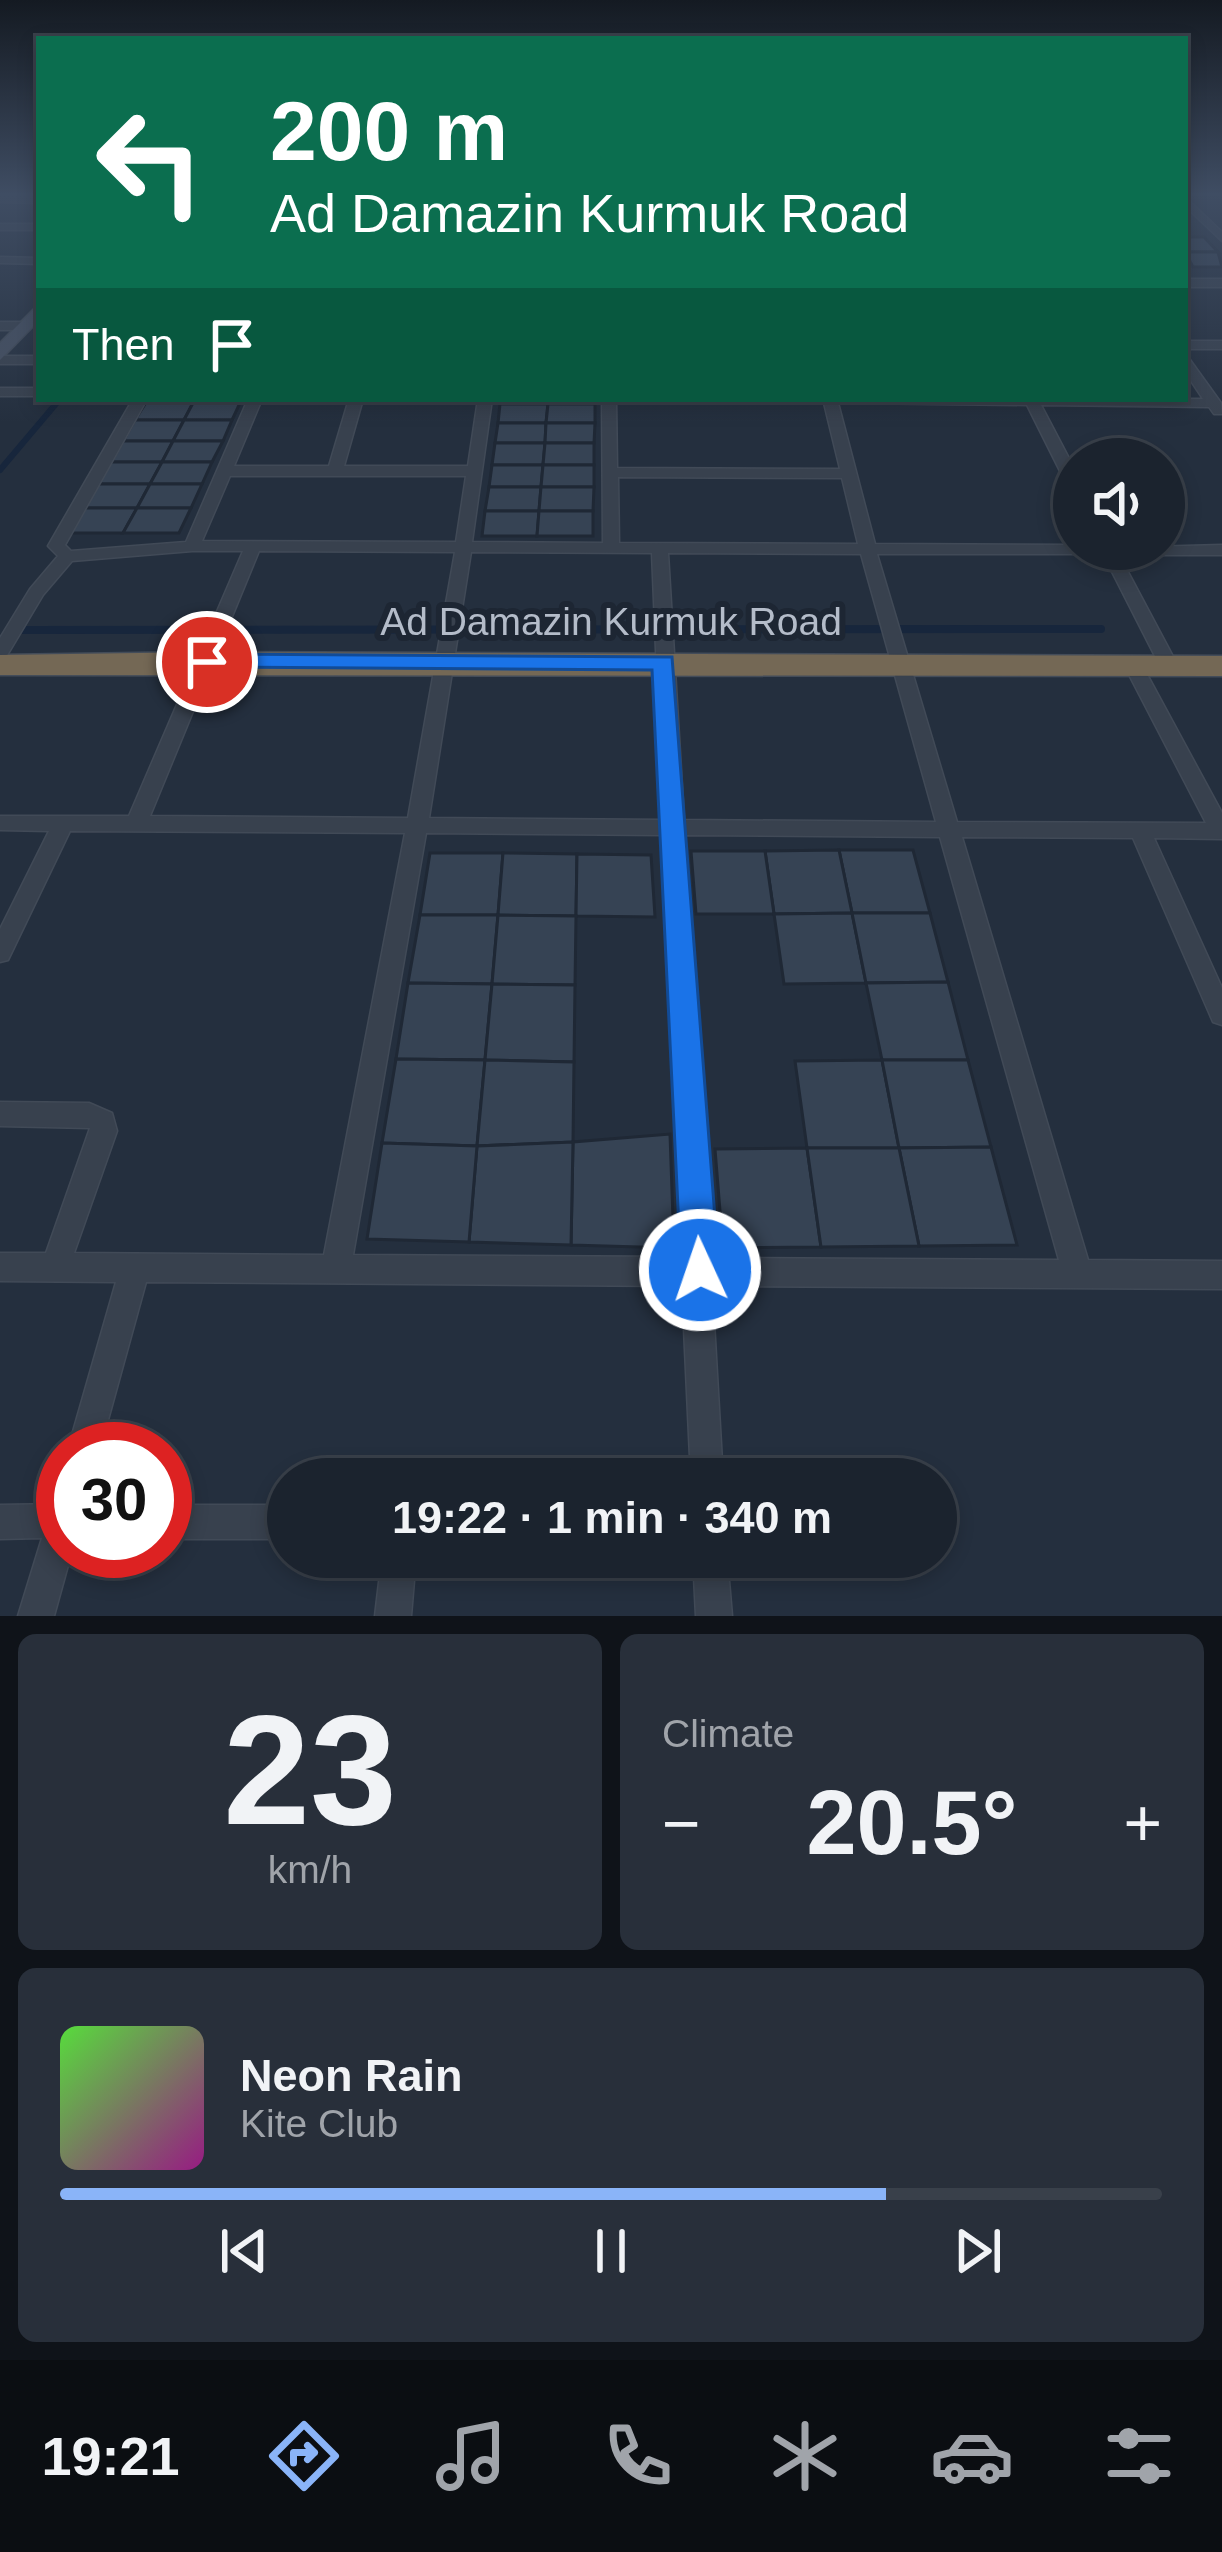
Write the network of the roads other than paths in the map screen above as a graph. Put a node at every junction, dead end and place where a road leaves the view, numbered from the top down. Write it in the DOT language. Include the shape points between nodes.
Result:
graph roads {
  1 [pos="1188,283"];
  2 [pos="1222,283"];
  3 [pos="36,312"];
  4 [pos="0,326"];
  5 [pos="24,326"];
  6 [pos="1188,345"];
  7 [pos="1222,345"];
  8 [pos="0,357"];
  9 [pos="36,360"];
  10 [pos="1188,367"];
  11 [pos="0,392"];
  12 [pos="36,392"];
  13 [pos="138,402"];
  14 [pos="254,402"];
  15 [pos="355,402"];
  16 [pos="485,402"];
  17 [pos="609,402"];
  18 [pos="831,402"];
  19 [pos="1033,402"];
  20 [pos="1055,402"];
  21 [pos="1218,409"];
  22 [pos="1053,442"];
  23 [pos="224,471"];
  24 [pos="335,471"];
  25 [pos="474,471"];
  26 [pos="611,472"];
  27 [pos="849,474"];
  28 [pos="192,546"];
  29 [pos="253,546"];
  30 [pos="461,546"];
  31 [pos="611,547"];
  32 [pos="660,548"];
  33 [pos="1053,549"];
  34 [pos="868,550"];
  35 [pos="1185,550"];
  36 [pos="1222,550"];
  37 [pos="67,556"];
  38 [pos="1119,570"];
  39 [pos="0,653"];
  40 [pos="207,662"];
  41 [pos="447,662"];
  42 [pos="664,662"];
  43 [pos="904,663"];
  44 [pos="0,665"];
  45 [pos="1133,665"];
  46 [pos="1169,665"];
  47 [pos="1222,666"];
  48 [pos="0,823"];
  49 [pos="63,823"];
  50 [pos="136,825"];
  51 [pos="417,826"];
  52 [pos="676,826"];
  53 [pos="950,830"];
  54 [pos="1221,831"];
  55 [pos="1141,832"];
  56 [pos="0,953"];
  57 [pos="1222,1015"];
  58 [pos="0,1114"];
  59 [pos="0,1267"];
  60 [pos="55,1267"];
  61 [pos="134,1268"];
  62 [pos="337,1268"];
  63 [pos="700,1270"];
  64 [pos="1077,1273"];
  65 [pos="1222,1275"];
  66 [pos="91,1422"];
  67 [pos="706,1458"];
  68 [pos="0,1522"];
  69 [pos="36,1522"];
  70 [pos="192,1522"];
  71 [pos="267,1522"];
  72 [pos="47,1578"];
  73 [pos="397,1578"];
  74 [pos="711,1578"];
  75 [pos="36,1616"];
  76 [pos="393,1616"];
  77 [pos="713,1616"];
  1 -- 2 [label="street"];
  3 -- 5 [label="main road"];
  4 -- 5 [label="street"];
  5 -- 8 [label="main road"];
  6 -- 7 [label="street"];
  8 -- 9 [label="street"];
  10 -- 21 [label="street"];
  11 -- 12 [label="street"];
  13 -- 37 [label="street" via="56,546"];
  14 -- 23 [label="street"];
  15 -- 24 [label="street"];
  16 -- 25 [label="street"];
  17 -- 26 [label="street"];
  18 -- 27 [label="street"];
  19 -- 22 [label="street"];
  20 -- 21 [label="street"];
  23 -- 24 [label="street"];
  23 -- 28 [label="street"];
  24 -- 25 [label="street"];
  25 -- 30 [label="street"];
  26 -- 27 [label="street"];
  26 -- 31 [label="street"];
  27 -- 34 [label="street"];
  28 -- 29 [label="street"];
  28 -- 37 [label="street"];
  29 -- 30 [label="street"];
  29 -- 40 [label="street"];
  30 -- 31 [label="street"];
  30 -- 41 [label="street"];
  31 -- 32 [label="street"];
  32 -- 34 [label="street"];
  32 -- 42 [label="street"];
  33 -- 34 [label="street"];
  34 -- 43 [label="street"];
  35 -- 36 [label="street"];
  37 -- 39 [label="street"];
  38 -- 46 [label="street"];
  40 -- 41 [label="highway, Ad Damazin Kurmuk Road"];
  40 -- 44 [label="highway, Ad Damazin Kurmuk Road"];
  40 -- 50 [label="street"];
  41 -- 42 [label="highway, Ad Damazin Kurmuk Road"];
  41 -- 51 [label="street"];
  42 -- 43 [label="highway, Ad Damazin Kurmuk Road"];
  42 -- 52 [label="street"];
  43 -- 45 [label="highway, Ad Damazin Kurmuk Road"];
  43 -- 53 [label="street"];
  45 -- 46 [label="highway, Ad Damazin Kurmuk Road"];
  45 -- 54 [label="street"];
  46 -- 47 [label="highway, Ad Damazin Kurmuk Road"];
  48 -- 49 [label="street"];
  49 -- 50 [label="street"];
  49 -- 56 [label="street"];
  50 -- 51 [label="street"];
  51 -- 52 [label="street"];
  51 -- 62 [label="street"];
  52 -- 53 [label="street"];
  52 -- 63 [label="street"];
  53 -- 55 [label="street"];
  53 -- 64 [label="street"];
  54 -- 55 [label="street"];
  55 -- 57 [label="street"];
  58 -- 60 [label="street" via="103,1121"];
  59 -- 60 [label="street"];
  60 -- 61 [label="street"];
  61 -- 62 [label="street"];
  61 -- 66 [label="street"];
  62 -- 63 [label="street"];
  63 -- 64 [label="street"];
  63 -- 67 [label="street"];
  64 -- 65 [label="street"];
  68 -- 69 [label="street"];
  70 -- 71 [label="street"];
  72 -- 75 [label="street"];
  73 -- 76 [label="street"];
  74 -- 77 [label="street"];
}
